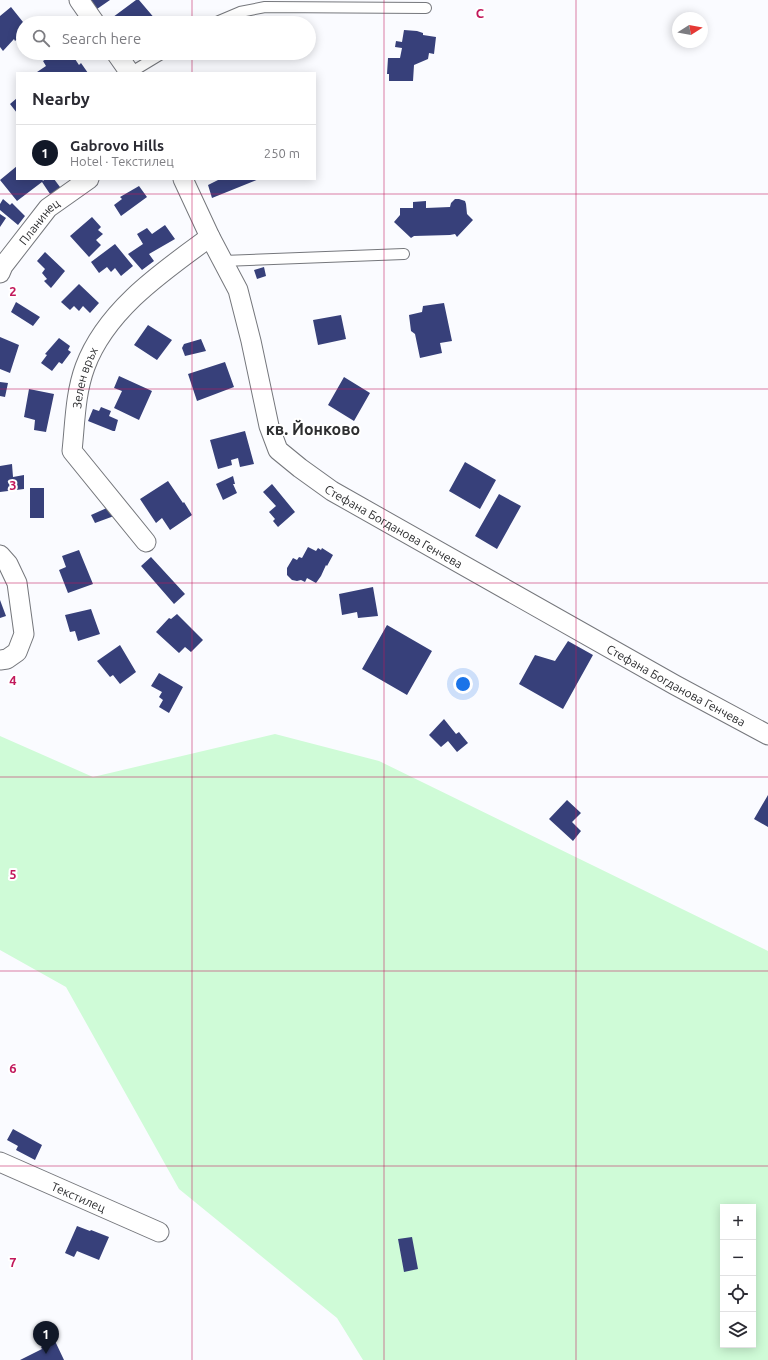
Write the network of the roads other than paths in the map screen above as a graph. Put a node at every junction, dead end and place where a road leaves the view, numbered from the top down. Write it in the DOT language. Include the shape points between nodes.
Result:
graph roads {
  1 [pos="79,0"];
  2 [pos="426,8"];
  3 [pos="90,16"];
  4 [pos="231,16"];
  5 [pos="121,60"];
  6 [pos="151,60"];
  7 [pos="129,72"];
  8 [pos="132,72"];
  9 [pos="88,180"];
  10 [pos="183,180"];
  11 [pos="210,237"];
  12 [pos="404,254"];
  13 [pos="223,262"];
  14 [pos="0,273"];
  15 [pos="146,542"];
  16 [pos="0,555"];
  17 [pos="0,660"];
  18 [pos="768,735"];
  19 [pos="0,1162"];
  20 [pos="159,1232"];
  1 -- 3 [label="street"];
  2 -- 4 [label="lane" via="265,7"];
  5 -- 7 [label="street"];
  6 -- 8 [label="lane"];
  9 -- 14 [label="street, Планинец" via="48,208"];
  10 -- 11 [label="street, Стефана Богданова Генчева"];
  11 -- 13 [label="street, Стефана Богданова Генчева"];
  11 -- 15 [label="street, Зелен връх" via="145,287 109,323 87,361 77,399 72,451"];
  12 -- 13 [label="lane"];
  13 -- 18 [label="street, Стефана Богданова Генчева" via="238,290 269,426 278,450 332,491 668,682"];
  16 -- 17 [label="street" via="8,564 17,583 24,634 17,652"];
  19 -- 20 [label="street, Текстилец"];
}
